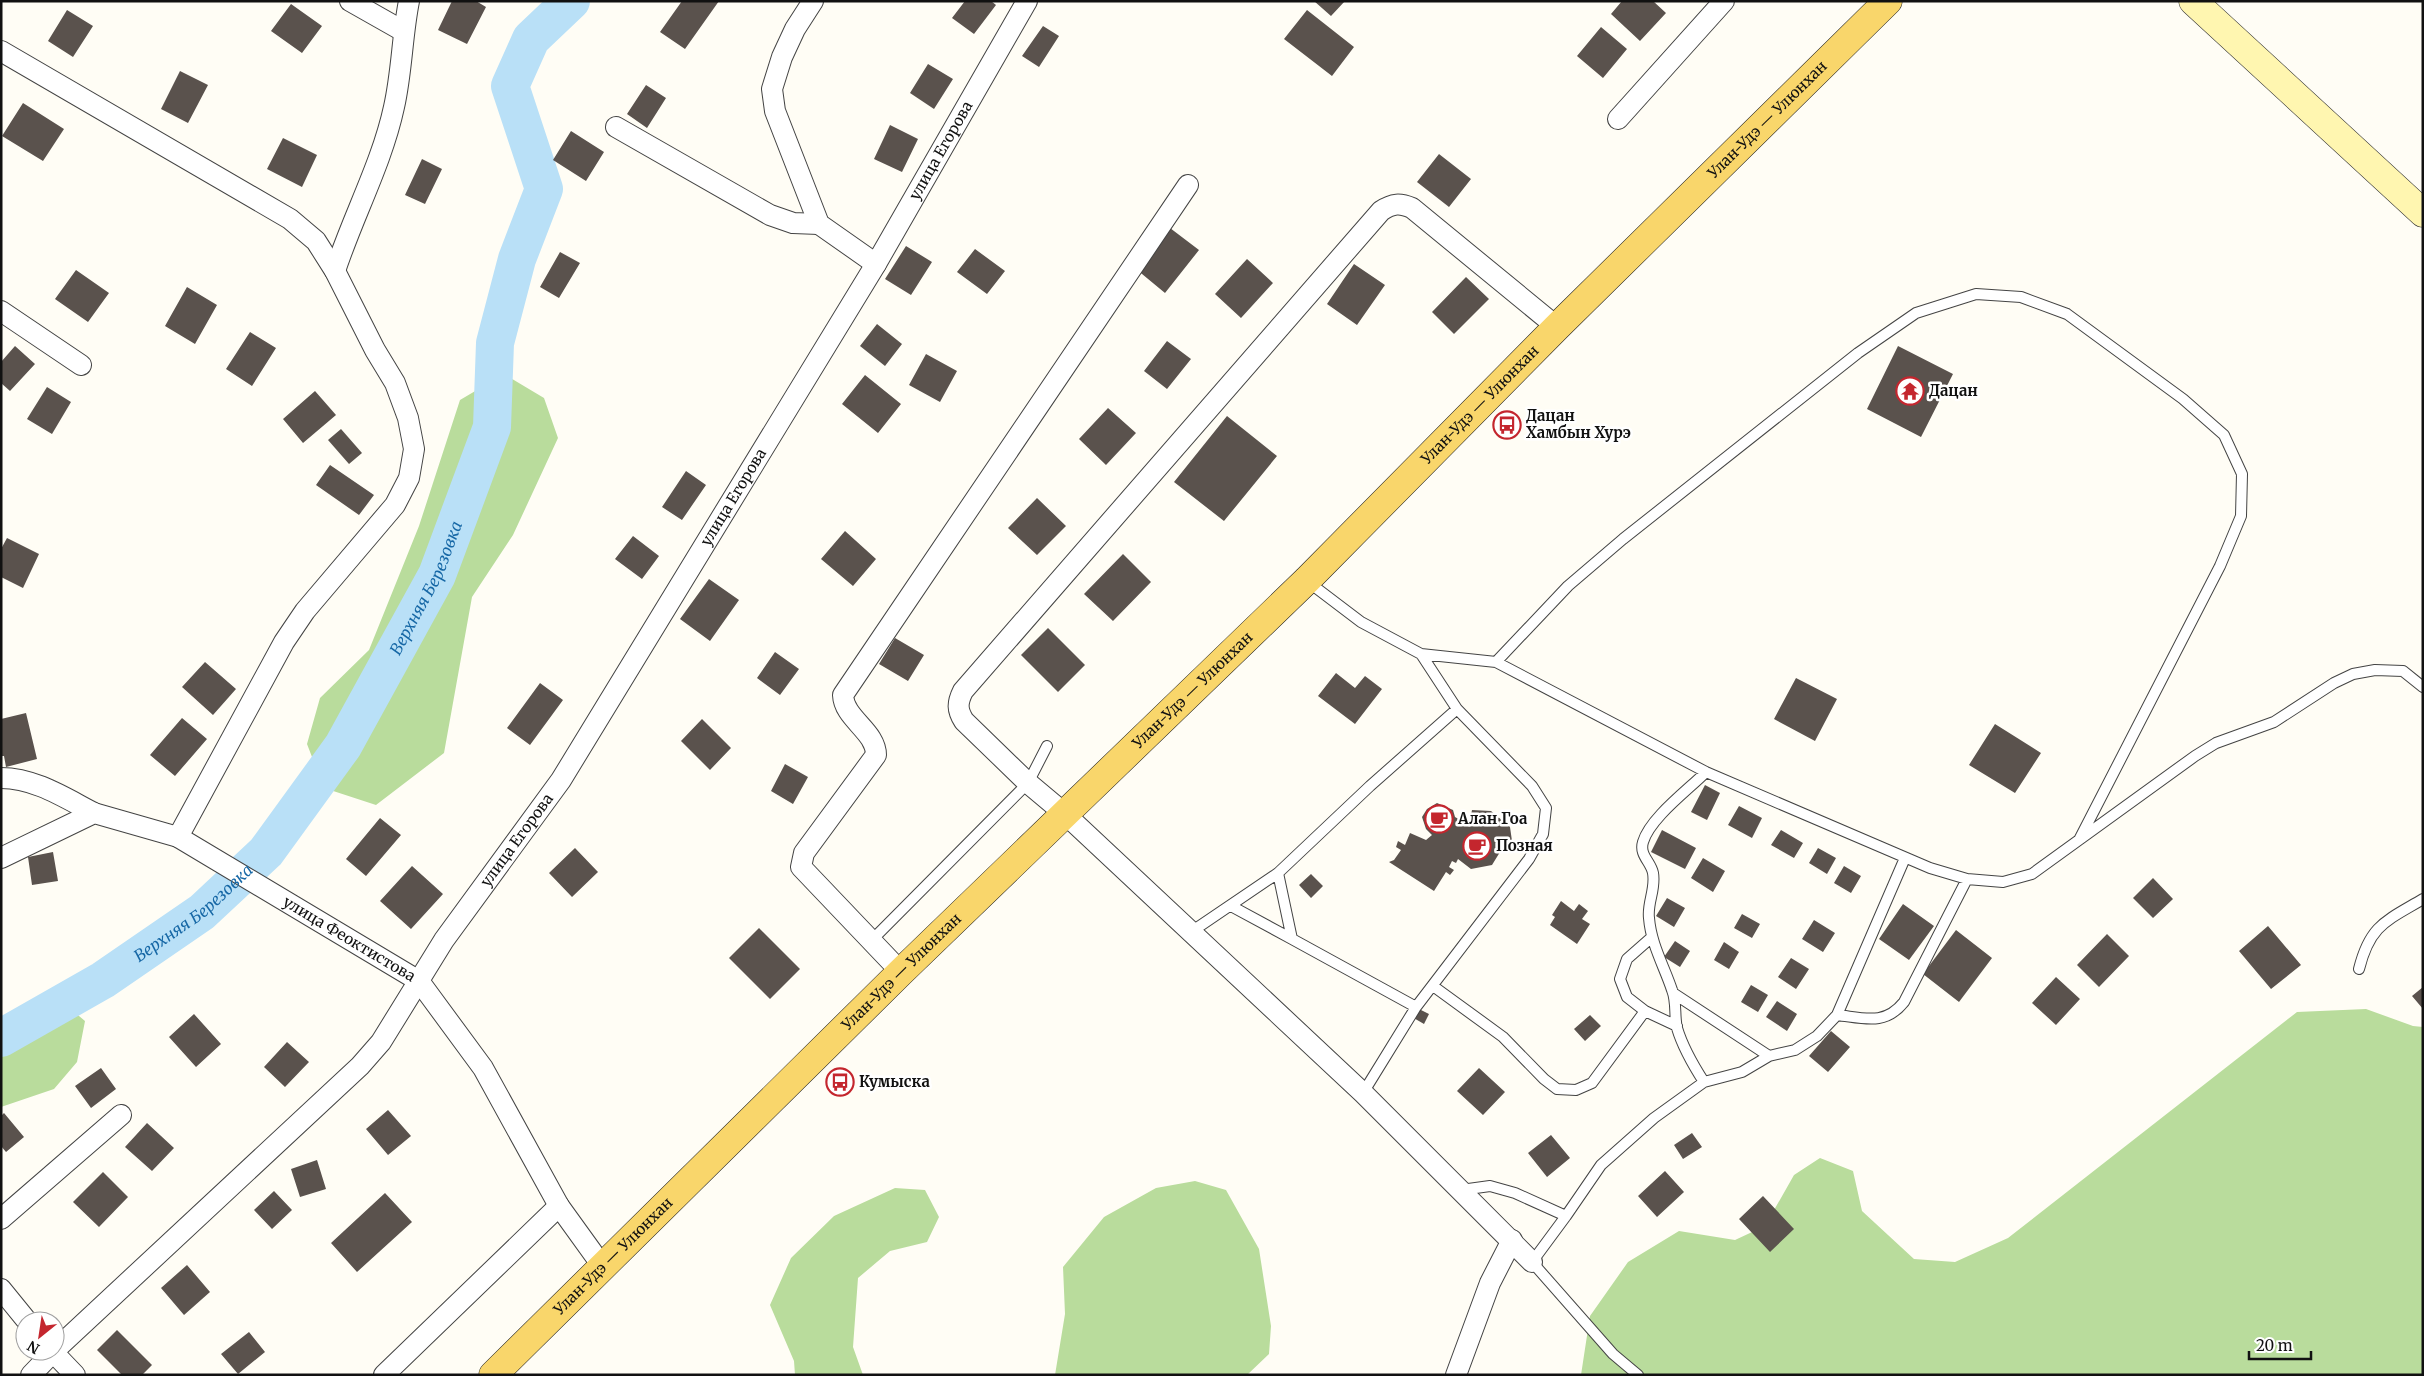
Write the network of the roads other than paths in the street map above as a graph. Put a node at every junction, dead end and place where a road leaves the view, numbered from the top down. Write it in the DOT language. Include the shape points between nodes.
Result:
graph roads {
  1 [pos="350,1"];
  2 [pos="409,1"];
  3 [pos="812,1"];
  4 [pos="1027,1"];
  5 [pos="1724,1"];
  6 [pos="1888,1"];
  7 [pos="2193,1"];
  8 [pos="403,32"];
  9 [pos="1,51"];
  10 [pos="1618,119"];
  11 [pos="616,127"];
  12 [pos="1188,185"];
  13 [pos="2423,213"];
  14 [pos="819,224"];
  15 [pos="876,264"];
  16 [pos="335,271"];
  17 [pos="1,311"];
  18 [pos="1557,327"];
  19 [pos="81,365"];
  20 [pos="1307,580"];
  21 [pos="1421,654"];
  22 [pos="1496,662"];
  23 [pos="2423,686"];
  24 [pos="1457,709"];
  25 [pos="1047,746"];
  26 [pos="1706,772"];
  27 [pos="1,778"];
  28 [pos="1028,783"];
  29 [pos="94,813"];
  30 [pos="1065,814"];
  31 [pos="178,837"];
  32 [pos="2079,840"];
  33 [pos="1,858"];
  34 [pos="1905,858"];
  35 [pos="1278,873"];
  36 [pos="1967,879"];
  37 [pos="2423,899"];
  38 [pos="1231,906"];
  39 [pos="1191,932"];
  40 [pos="1652,937"];
  41 [pos="1292,939"];
  42 [pos="871,941"];
  43 [pos="2359,968"];
  44 [pos="901,972"];
  45 [pos="419,981"];
  46 [pos="1433,986"];
  47 [pos="1673,993"];
  48 [pos="1416,1007"];
  49 [pos="1645,1011"];
  50 [pos="1837,1015"];
  51 [pos="1677,1026"];
  52 [pos="1769,1056"];
  53 [pos="1704,1082"];
  54 [pos="1362,1094"];
  55 [pos="121,1115"];
  56 [pos="1460,1190"];
  57 [pos="559,1206"];
  58 [pos="1566,1216"];
  59 [pos="1,1219"];
  60 [pos="1512,1240"];
  61 [pos="1532,1262"];
  62 [pos="603,1267"];
  63 [pos="1,1289"];
  64 [pos="20,1311"];
  65 [pos="65,1340"];
  66 [pos="44,1361"];
  67 [pos="62,1361"];
  68 [pos="31,1375"];
  69 [pos="75,1375"];
  70 [pos="384,1375"];
  71 [pos="493,1375"];
  72 [pos="1456,1375"];
  73 [pos="1638,1375"];
  1 -- 8 [label="street"];
  2 -- 8 [label="street"];
  3 -- 14 [label="street" via="782,57 772,89 775,111"];
  4 -- 15 [label="street, улица Егорова"];
  5 -- 10 [label="street"];
  6 -- 18 [label="main road, Улан-Удэ — Улюнхан"];
  7 -- 13 [label="street"];
  8 -- 16 [label="street" via="394,107"];
  9 -- 16 [label="street" via="290,219 316,241"];
  11 -- 14 [label="street" via="770,216 793,223"];
  12 -- 42 [label="street" via="843,695 846,708 873,742 876,754 804,853 801,867"];
  14 -- 15 [label="street"];
  15 -- 45 [label="street, улица Егорова" via="561,780 444,940"];
  16 -- 31 [label="street" via="395,383 408,418 414,449 409,478 394,505 305,611 284,642"];
  17 -- 19 [label="street"];
  18 -- 20 [label="main road, Улан-Удэ — Улюнхан"];
  18 -- 28 [label="street" via="1412,208 1391,204 1382,211 963,691 958,701 958,712 964,721"];
  20 -- 21 [label="lane" via="1361,622"];
  20 -- 30 [label="main road, Улан-Удэ — Улюнхан"];
  21 -- 22 [label="lane"];
  21 -- 24 [label="lane"];
  22 -- 26 [label="lane"];
  22 -- 32 [label="lane" via="1595,562 1872,343 1916,312 1976,294 2021,297 2067,314 2183,399 2224,435 2242,474 2241,516 2220,566"];
  23 -- 32 [label="lane" via="2402,672 2375,670 2352,674 2274,722 2216,743"];
  24 -- 35 [label="lane"];
  24 -- 46 [label="lane" via="1532,786 1546,808 1543,834 1529,859"];
  25 -- 28 [label="lane"];
  26 -- 34 [label="lane"];
  26 -- 40 [label="lane" via="1654,823 1642,845 1655,885 1648,916"];
  27 -- 29 [label="street, улица Феоктистова" via="42,786"];
  28 -- 30 [label="street"];
  28 -- 42 [label="lane"];
  29 -- 31 [label="street, улица Феоктистова"];
  29 -- 33 [label="street"];
  30 -- 39 [label="street"];
  30 -- 44 [label="main road, Улан-Удэ — Улюнхан"];
  31 -- 45 [label="street, улица Феоктистова"];
  32 -- 36 [label="lane" via="2032,874 2003,882"];
  34 -- 36 [label="lane"];
  34 -- 50 [label="lane"];
  35 -- 38 [label="lane"];
  35 -- 41 [label="lane"];
  36 -- 50 [label="lane" via="1896,1012 1885,1018 1873,1019"];
  37 -- 43 [label="lane" via="2378,927 2364,948"];
  38 -- 39 [label="lane"];
  38 -- 41 [label="lane"];
  39 -- 54 [label="street"];
  40 -- 47 [label="lane"];
  40 -- 49 [label="lane" via="1627,959 1620,979 1627,997"];
  41 -- 48 [label="lane"];
  42 -- 44 [label="street"];
  44 -- 62 [label="main road, Улан-Удэ — Улюнхан"];
  45 -- 57 [label="street, улица Феоктистова" via="483,1068"];
  45 -- 65 [label="street, улица Егорова" via="381,1042 360,1066"];
  46 -- 48 [label="lane"];
  46 -- 49 [label="lane" via="1503,1037 1557,1089 1576,1090 1592,1083"];
  47 -- 51 [label="lane"];
  47 -- 52 [label="lane"];
  48 -- 54 [label="lane"];
  49 -- 51 [label="lane"];
  50 -- 52 [label="lane" via="1817,1036 1795,1050"];
  51 -- 53 [label="lane" via="1686,1052"];
  52 -- 53 [label="lane" via="1742,1072"];
  53 -- 58 [label="lane" via="1654,1118 1601,1165"];
  54 -- 56 [label="street"];
  55 -- 59 [label="street"];
  56 -- 58 [label="lane" via="1490,1186 1515,1193"];
  56 -- 60 [label="street"];
  57 -- 62 [label="street, улица Феоктистова"];
  57 -- 70 [label="street"];
  58 -- 61 [label="lane"];
  60 -- 61 [label="street"];
  60 -- 72 [label="street" via="1490,1283"];
  61 -- 73 [label="lane" via="1613,1354"];
  62 -- 71 [label="main road, Улан-Удэ — Улюнхан"];
  63 -- 64 [label="street"];
  66 -- 68 [label="street, улица Егорова"];
  67 -- 69 [label="street"];
}
